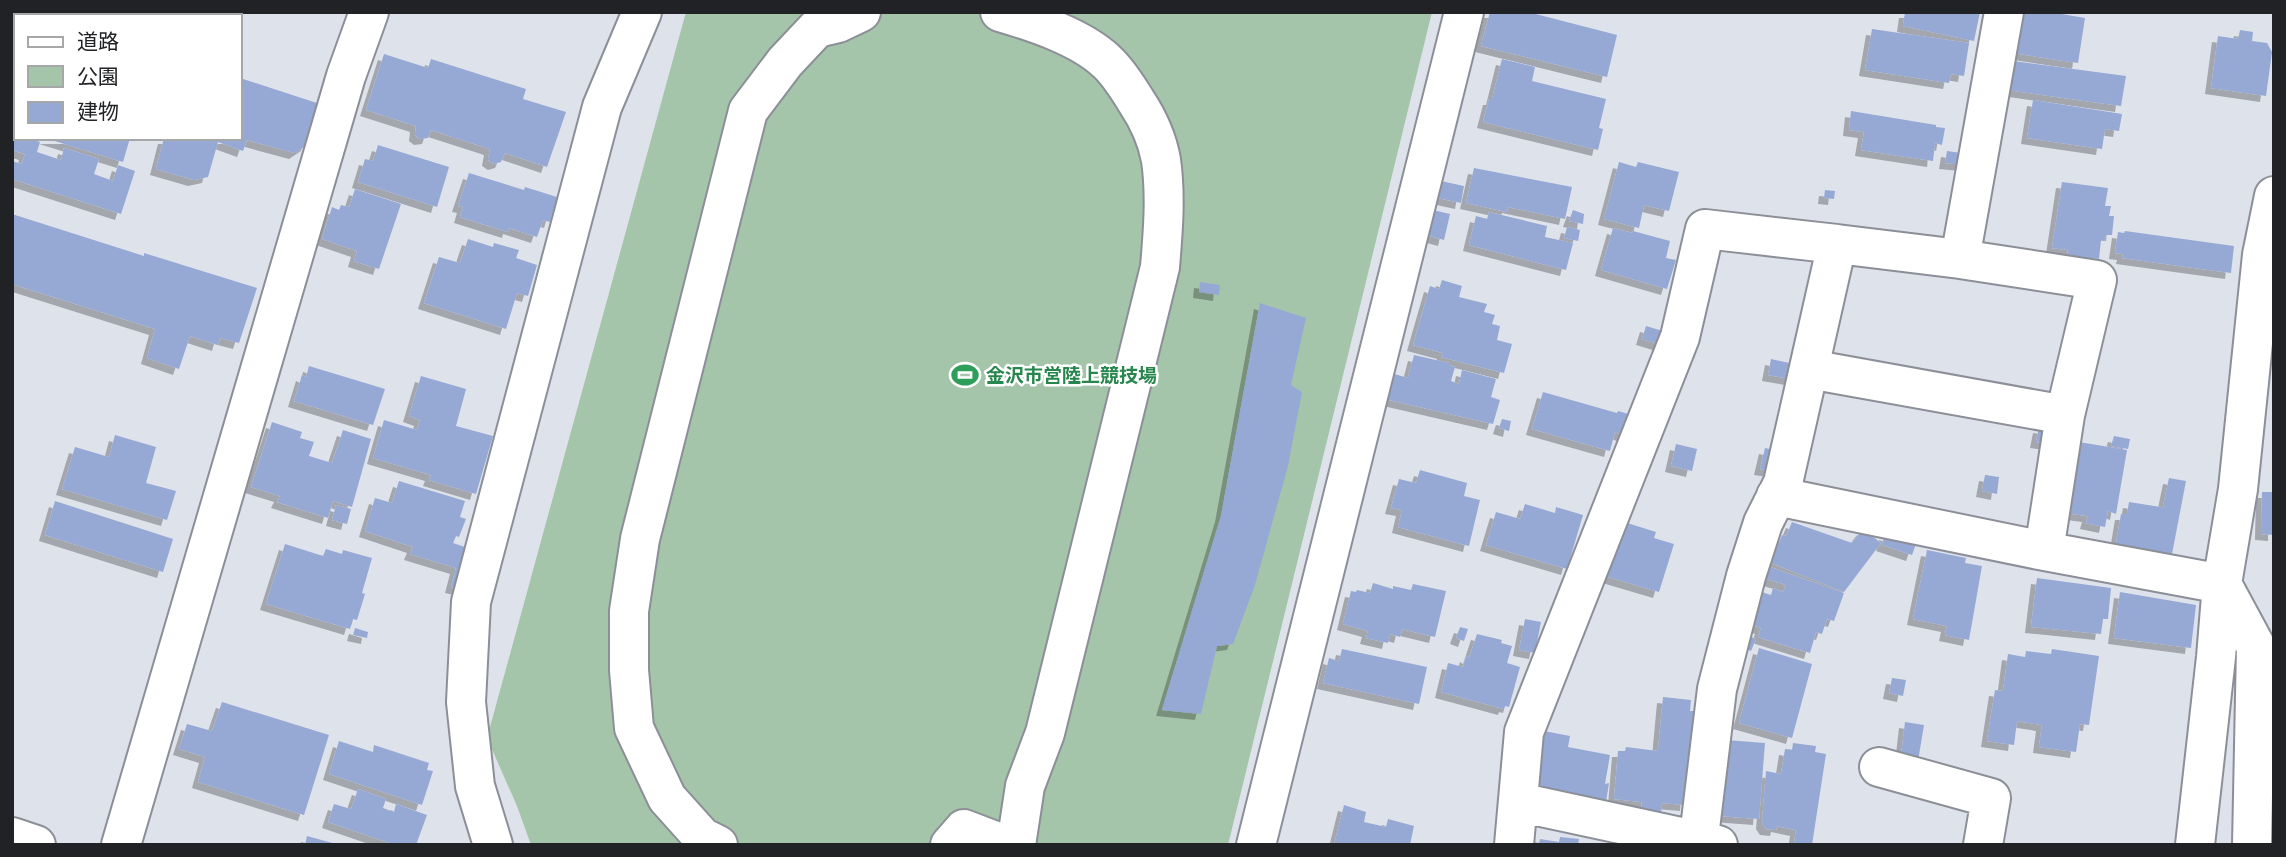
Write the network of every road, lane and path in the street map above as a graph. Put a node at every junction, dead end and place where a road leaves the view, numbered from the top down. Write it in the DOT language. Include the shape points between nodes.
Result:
graph roads {
  1 [pos="369,12"];
  2 [pos="642,12"];
  3 [pos="861,12"];
  4 [pos="1000,12"];
  5 [pos="1464,12"];
  6 [pos="2004,12"];
  7 [pos="2274,196"];
  8 [pos="1838,244"];
  9 [pos="2268,256"];
  10 [pos="1960,259"];
  11 [pos="1809,369"];
  12 [pos="2065,415"];
  13 [pos="1776,496"];
  14 [pos="2044,551"];
  15 [pos="2222,584"];
  16 [pos="1879,767"];
  17 [pos="1518,802"];
  18 [pos="12,837"];
  19 [pos="1705,843"];
  20 [pos="36,845"];
  21 [pos="121,845"];
  22 [pos="493,845"];
  23 [pos="718,845"];
  24 [pos="950,845"];
  25 [pos="1006,845"];
  26 [pos="1016,845"];
  27 [pos="1256,845"];
  28 [pos="1514,845"];
  29 [pos="1983,845"];
  30 [pos="2195,845"];
  31 [pos="2252,845"];
  1 -- 21 [label="street" via="346,76"];
  2 -- 22 [label="street" via="602,107 471,602 466,702 475,786"];
  3 -- 23 [label="street" via="817,28 748,111 640,539 629,611 634,728 667,798 702,837"];
  4 -- 26 [label="street" via="1064,36 1107,61 1150,122 1161,159 1164,215 1160,267 1045,733 1025,786"];
  5 -- 27 [label="street"];
  6 -- 10 [label="street"];
  7 -- 9 [label="street"];
  8 -- 10 [label="street"];
  8 -- 11 [label="street"];
  8 -- 17 [label="street" via="1705,229 1679,337 1524,732"];
  9 -- 15 [label="street"];
  10 -- 12 [label="street" via="2097,280"];
  11 -- 12 [label="street"];
  11 -- 13 [label="street" via="1783,483"];
  12 -- 14 [label="street"];
  13 -- 14 [label="street"];
  13 -- 19 [label="street" via="1749,566 1717,690"];
  14 -- 15 [label="street"];
  15 -- 30 [label="street"];
  15 -- 31 [label="street" via="2256,647"];
  16 -- 29 [label="street" via="1991,798"];
  17 -- 19 [label="street"];
  17 -- 28 [label="street"];
  18 -- 20 [label="street"];
  24 -- 25 [label="street" via="964,829"];
}
